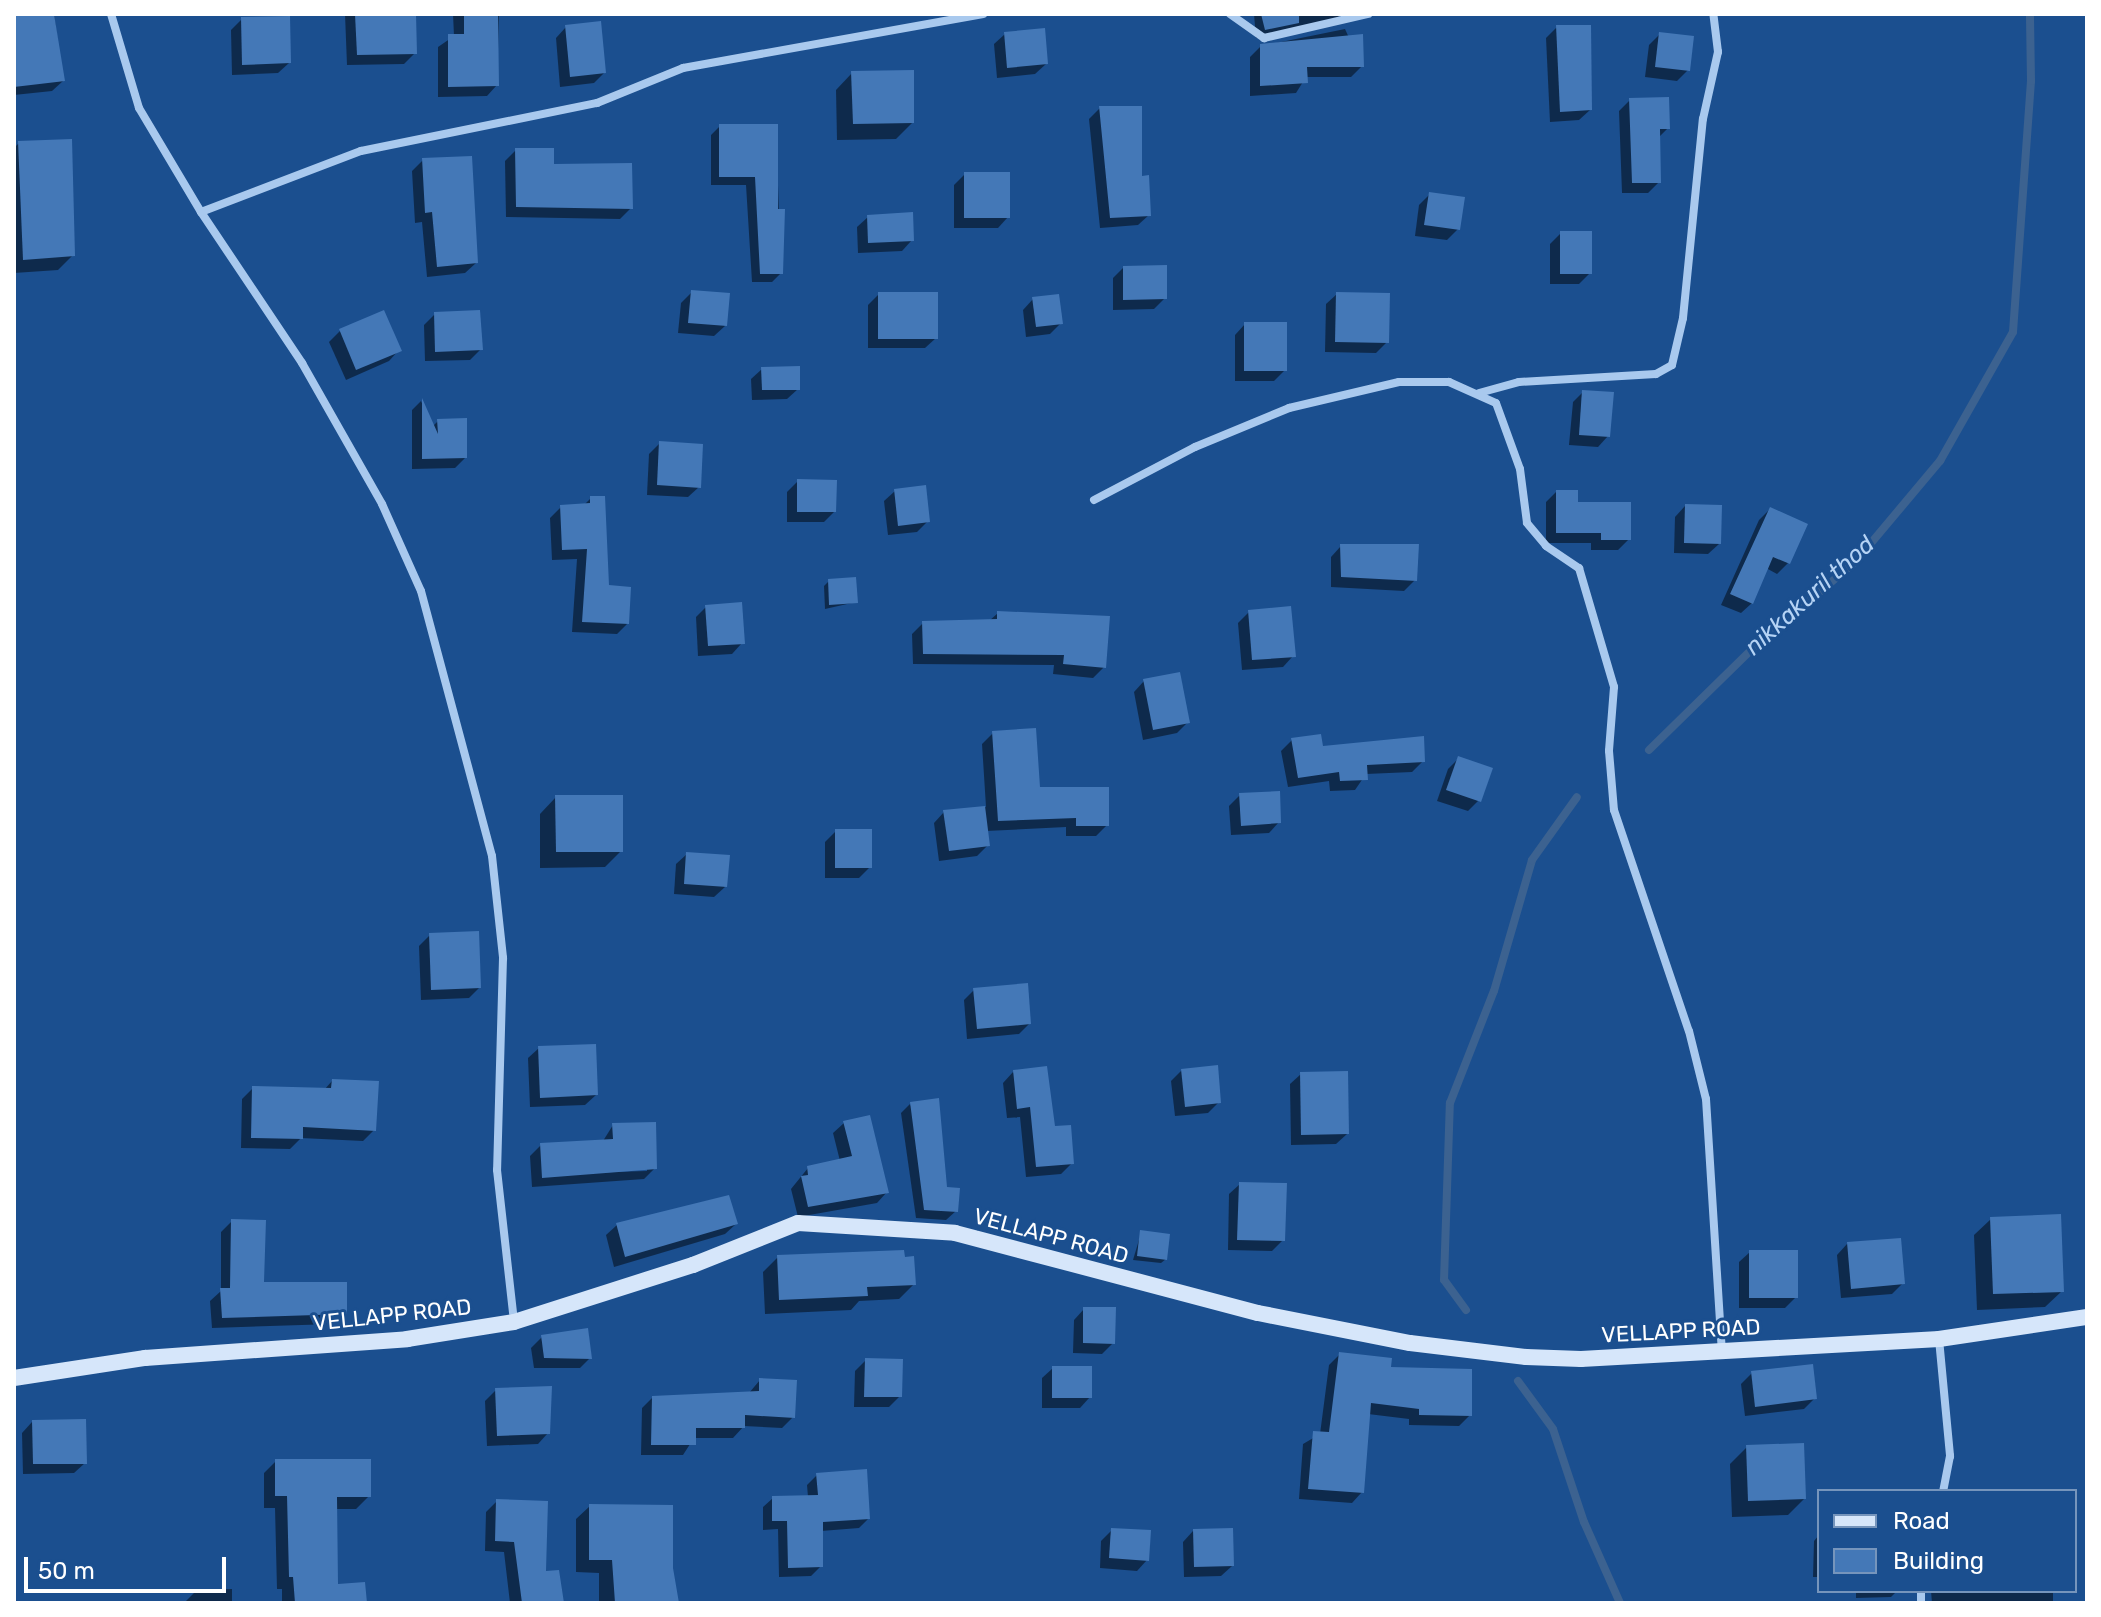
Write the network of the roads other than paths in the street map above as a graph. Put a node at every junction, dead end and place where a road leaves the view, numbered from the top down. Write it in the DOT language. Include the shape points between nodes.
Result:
graph roads {
  1 [pos="111,14"];
  2 [pos="983,14"];
  3 [pos="1230,14"];
  4 [pos="1368,14"];
  5 [pos="1713,14"];
  6 [pos="201,212"];
  7 [pos="1479,393"];
  8 [pos="1094,500"];
  9 [pos="2087,1317"];
  10 [pos="514,1322"];
  11 [pos="1939,1339"];
  12 [pos="1722,1352"];
  13 [pos="14,1378"];
  14 [pos="1943,1489"];
  1 -- 6 [label="street" via="139,108"];
  2 -- 6 [label="street" via="683,68 597,103 361,151"];
  3 -- 4 [label="street" via="1264,38"];
  5 -- 7 [label="street" via="1718,52 1703,119 1683,318 1672,365 1656,374 1519,382"];
  6 -- 10 [label="street" via="302,363 382,504 421,591 492,856 503,958 497,1170"];
  7 -- 8 [label="street" via="1449,382 1399,382 1289,408 1195,447"];
  7 -- 12 [label="street" via="1496,403 1507,428 1520,469 1527,523 1546,546 1579,568 1590,591 1614,687 1609,751 1614,810 1689,1031 1706,1099"];
  9 -- 11 [label="main road, VELLAPP ROAD"];
  10 -- 12 [label="main road, VELLAPP ROAD" via="693,1265 798,1223 840,1224 955,1233 1258,1313 1471,1353 1581,1359"];
  10 -- 13 [label="main road, VELLAPP ROAD" via="407,1339 145,1358"];
  11 -- 12 [label="main road, VELLAPP ROAD"];
  11 -- 14 [label="street" via="1950,1456"];
}
